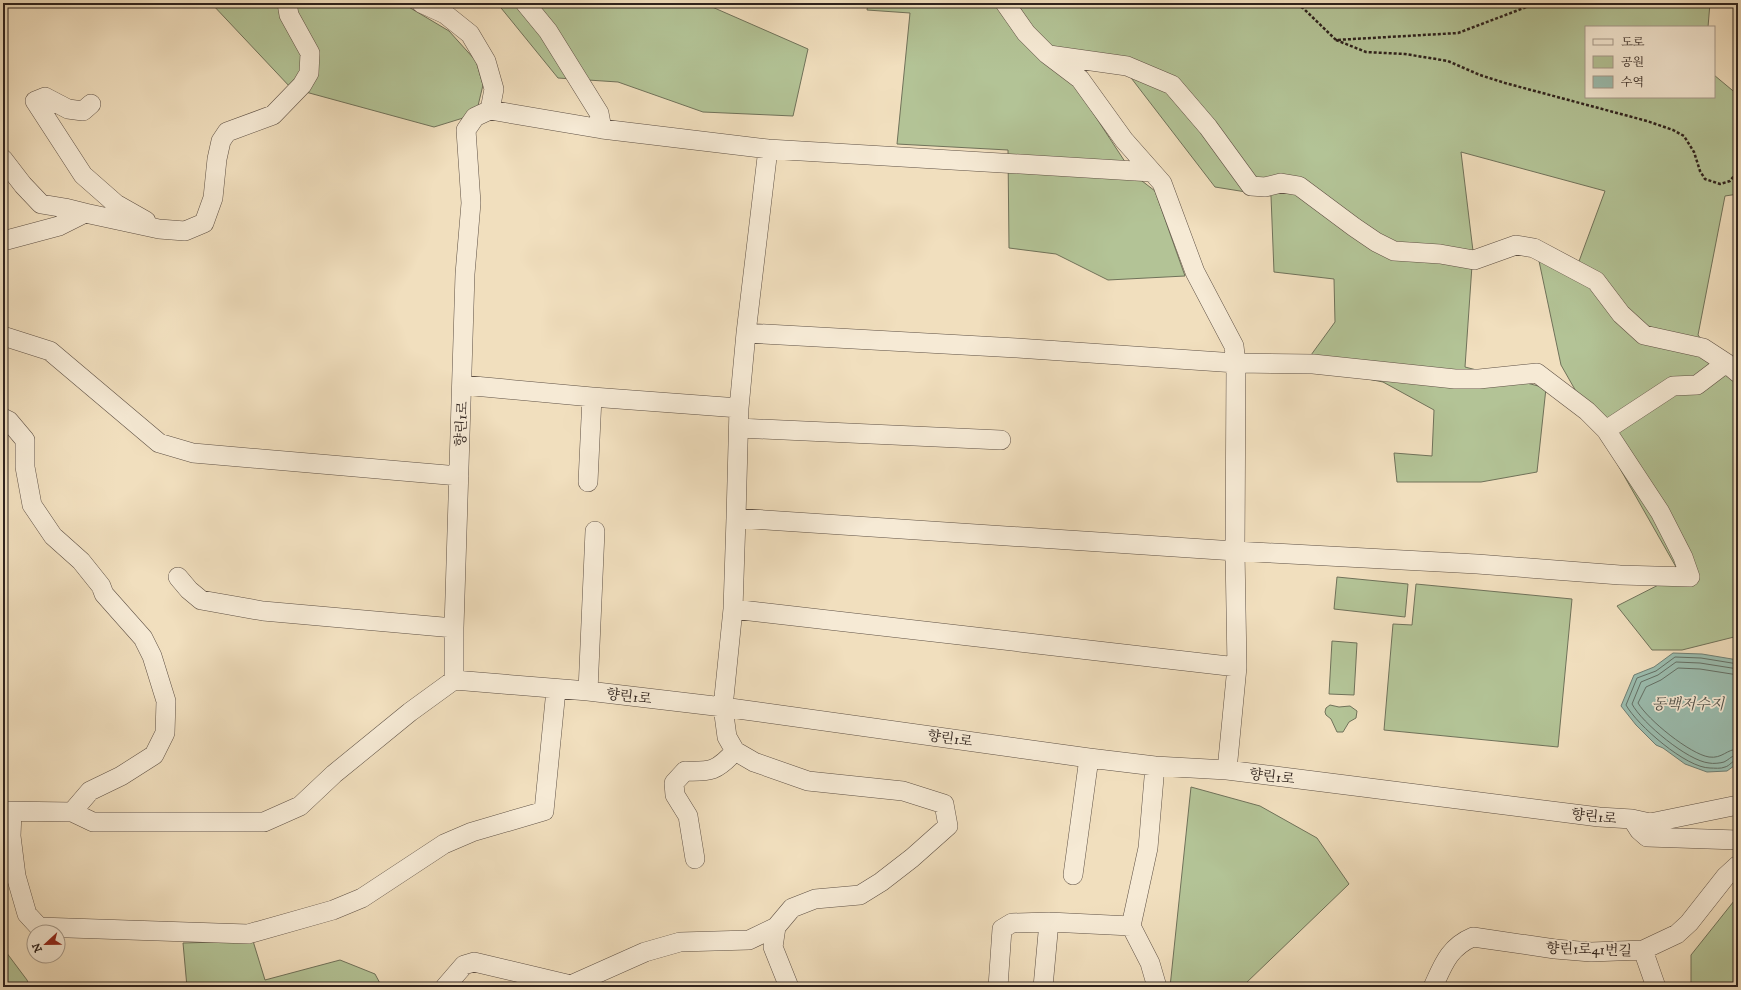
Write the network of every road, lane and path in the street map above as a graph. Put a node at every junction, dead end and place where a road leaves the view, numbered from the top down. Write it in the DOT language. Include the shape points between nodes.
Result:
graph roads {
  1 [pos="287,3"];
  2 [pos="421,3"];
  3 [pos="525,3"];
  4 [pos="1005,3"];
  5 [pos="1292,3"];
  6 [pos="1537,3"];
  7 [pos="1336,40"];
  8 [pos="1047,54"];
  9 [pos="91,104"];
  10 [pos="490,110"];
  11 [pos="602,129"];
  12 [pos="768,149"];
  13 [pos="3,159"];
  14 [pos="1738,171"];
  15 [pos="1152,172"];
  16 [pos="85,213"];
  17 [pos="159,229"];
  18 [pos="3,241"];
  19 [pos="746,333"];
  20 [pos="3,336"];
  21 [pos="1236,363"];
  22 [pos="1732,368"];
  23 [pos="463,385"];
  24 [pos="592,397"];
  25 [pos="739,408"];
  26 [pos="3,418"];
  27 [pos="739,428"];
  28 [pos="1606,430"];
  29 [pos="1001,440"];
  30 [pos="458,476"];
  31 [pos="588,482"];
  32 [pos="736,518"];
  33 [pos="595,531"];
  34 [pos="1235,552"];
  35 [pos="178,577"];
  36 [pos="733,609"];
  37 [pos="454,628"];
  38 [pos="1237,667"];
  39 [pos="454,680"];
  40 [pos="556,690"];
  41 [pos="588,691"];
  42 [pos="723,707"];
  43 [pos="735,751"];
  44 [pos="1089,758"];
  45 [pos="1155,766"];
  46 [pos="1227,770"];
  47 [pos="1738,805"];
  48 [pos="7,812"];
  49 [pos="72,812"];
  50 [pos="1632,819"];
  51 [pos="1738,840"];
  52 [pos="695,859"];
  53 [pos="1738,865"];
  54 [pos="1073,875"];
  55 [pos="1049,922"];
  56 [pos="1130,926"];
  57 [pos="776,927"];
  58 [pos="1643,950"];
  59 [pos="445,987"];
  60 [pos="789,987"];
  61 [pos="998,987"];
  62 [pos="1043,987"];
  63 [pos="1157,987"];
  64 [pos="1433,987"];
  65 [pos="1656,987"];
  1 -- 17 [label="street" via="289,15 310,53 309,73 302,85 273,115 227,132 221,141 213,198 204,223 185,231"];
  2 -- 10 [label="street" via="445,14 470,34 486,61 494,89"];
  3 -- 11 [label="street" via="548,31 600,113"];
  4 -- 8 [label="street" via="1026,33"];
  5 -- 7 [label="path" via="1303,8"];
  6 -- 7 [label="path" via="1458,33"];
  7 -- 14 [label="path" via="1366,52 1405,54 1448,61 1505,83 1674,130 1684,136 1705,179 1720,184 1730,181"];
  8 -- 15 [label="street" via="1080,80 1124,140"];
  8 -- 22 [label="street" via="1127,66 1172,85 1208,127 1252,186 1264,187 1281,183 1299,186 1376,242 1394,250 1474,260 1516,245 1534,248 1596,282 1621,314 1644,335 1703,348"];
  9 -- 17 [label="street" via="83,111 68,109 45,97 35,101 83,174 116,204"];
  10 -- 11 [label="street"];
  10 -- 23 [label="street, 향린1로" via="475,117 466,130 471,203 465,274"];
  11 -- 12 [label="street"];
  12 -- 15 [label="street"];
  12 -- 19 [label="street"];
  13 -- 16 [label="street" via="42,204"];
  15 -- 21 [label="street" via="1162,183 1195,272 1234,346"];
  16 -- 17 [label="street"];
  16 -- 18 [label="street" via="59,226"];
  19 -- 21 [label="street"];
  19 -- 25 [label="street"];
  20 -- 30 [label="street" via="50,351 159,443 193,453"];
  21 -- 28 [label="street" via="1313,364 1454,379 1537,373 1587,410"];
  21 -- 34 [label="street"];
  22 -- 28 [label="street" via="1697,385 1673,386"];
  23 -- 24 [label="street"];
  23 -- 30 [label="street, 향린1로"];
  24 -- 25 [label="street"];
  24 -- 31 [label="street"];
  25 -- 27 [label="street"];
  26 -- 49 [label="street" via="9,421 25,440 25,467 32,505 53,536 81,561 101,586 104,594 143,638 152,656 166,701 165,733 154,755 121,776 90,791"];
  27 -- 29 [label="street"];
  27 -- 32 [label="street"];
  28 -- 34 [label="street" via="1660,512 1683,557 1690,577"];
  30 -- 37 [label="street, 향린1로"];
  32 -- 34 [label="street"];
  32 -- 36 [label="street"];
  33 -- 41 [label="street"];
  34 -- 38 [label="street"];
  35 -- 37 [label="street" via="201,600 263,611"];
  36 -- 38 [label="street"];
  36 -- 42 [label="street"];
  37 -- 39 [label="street, 향린1로"];
  38 -- 46 [label="street"];
  39 -- 40 [label="street, 향린1로"];
  39 -- 49 [label="street" via="334,774 300,806 264,822 93,822"];
  40 -- 41 [label="street, 향린1로"];
  40 -- 48 [label="street" via="544,811 472,832 444,844 355,901 333,910 248,934 39,927 27,914 16,876"];
  41 -- 42 [label="street, 향린1로"];
  42 -- 43 [label="street" via="727,737"];
  42 -- 44 [label="street, 향린1로"];
  43 -- 52 [label="street" via="716,769 705,772 685,771 674,783 675,795 688,816"];
  43 -- 57 [label="street" via="754,762 808,781 903,791 944,804 948,826 881,882 860,895 815,900 792,908"];
  44 -- 45 [label="street, 향린1로"];
  44 -- 54 [label="street"];
  45 -- 46 [label="street, 향린1로"];
  45 -- 56 [label="street" via="1148,848"];
  46 -- 50 [label="street, 향린1로"];
  47 -- 50 [label="street, 향린1로" via="1650,823"];
  48 -- 49 [label="street"];
  50 -- 51 [label="street" via="1648,837"];
  53 -- 58 [label="street, 향린1로41번길" via="1678,934"];
  55 -- 56 [label="street"];
  55 -- 61 [label="street" via="1012,923 1002,929"];
  55 -- 62 [label="street"];
  56 -- 63 [label="street" via="1150,963"];
  57 -- 59 [label="street" via="750,940 680,942 645,952 570,985 474,962 464,965"];
  57 -- 60 [label="street" via="773,947"];
  58 -- 64 [label="street, 향린1로41번길" via="1591,952 1472,937 1453,950"];
  58 -- 65 [label="street"];
}
